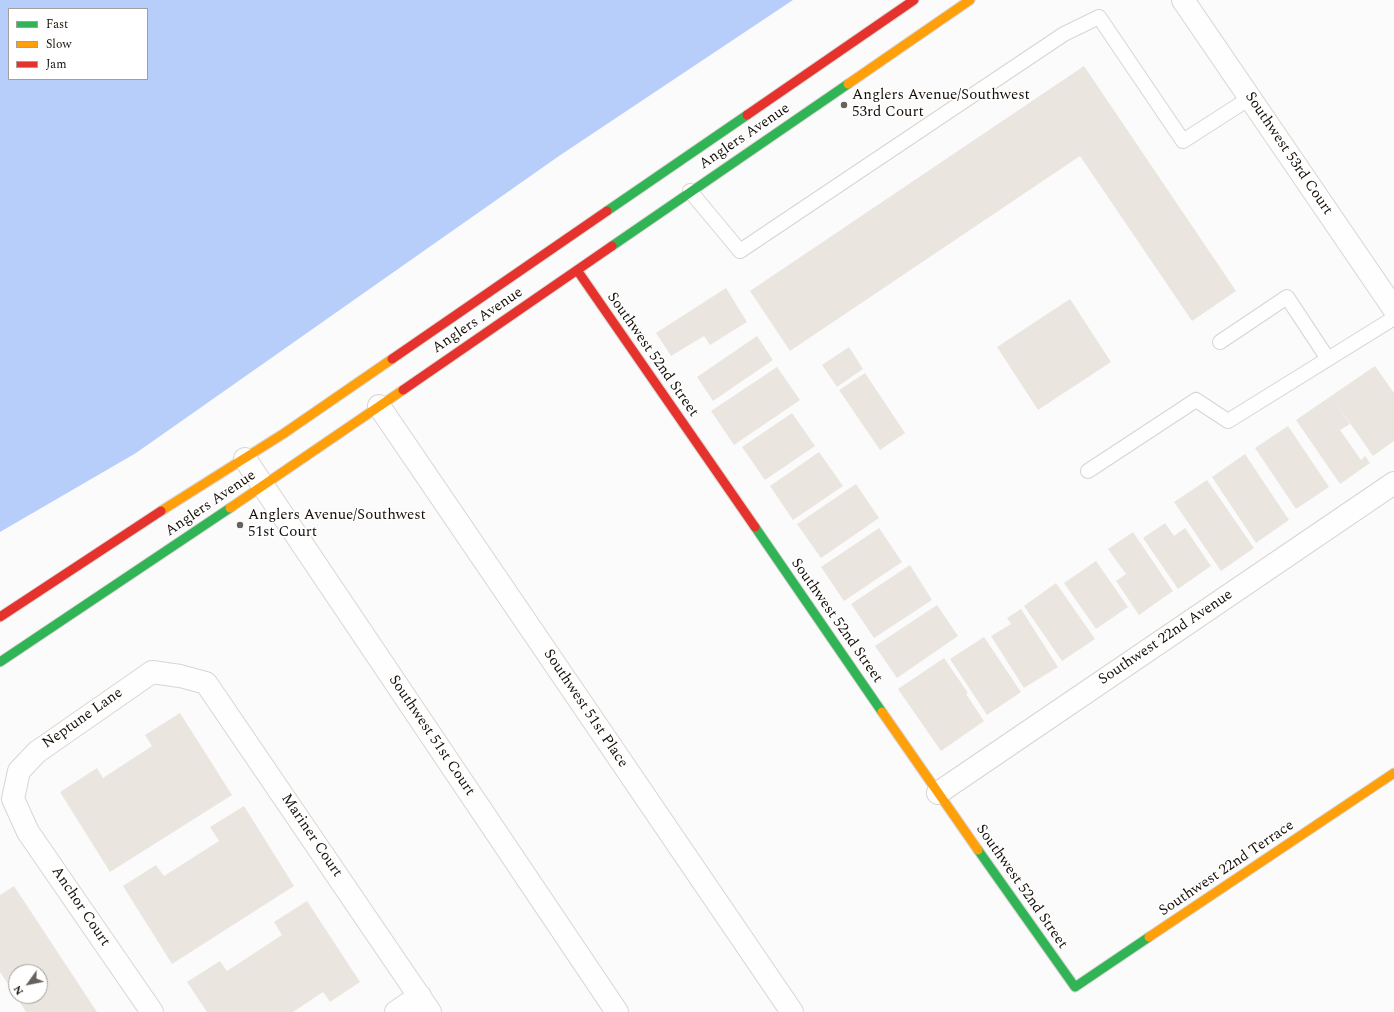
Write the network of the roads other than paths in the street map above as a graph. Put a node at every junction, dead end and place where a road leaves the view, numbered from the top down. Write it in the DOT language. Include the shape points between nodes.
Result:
graph roads {
  1 [pos="914,0"];
  2 [pos="970,0"];
  3 [pos="1183,0"];
  4 [pos="1250,98"];
  5 [pos="690,191"];
  6 [pos="576,270"];
  7 [pos="1394,309"];
  8 [pos="1394,318"];
  9 [pos="1220,342"];
  10 [pos="1328,359"];
  11 [pos="379,406"];
  12 [pos="245,459"];
  13 [pos="1088,471"];
  14 [pos="1394,483"];
  15 [pos="263,486"];
  16 [pos="0,617"];
  17 [pos="0,662"];
  18 [pos="180,676"];
  19 [pos="1394,773"];
  20 [pos="938,792"];
  21 [pos="13,799"];
  22 [pos="1075,988"];
  23 [pos="425,1004"];
  24 [pos="152,1012"];
  25 [pos="396,1012"];
  26 [pos="617,1012"];
  27 [pos="792,1012"];
  1 -- 12 [label="street, Anglers Avenue"];
  2 -- 5 [label="street, Anglers Avenue"];
  3 -- 4 [label="street, Southwest 53rd Court"];
  4 -- 5 [label="lane" via="1183,141 1099,17 1064,34 740,251"];
  4 -- 7 [label="street, Southwest 53rd Court"];
  5 -- 6 [label="street, Anglers Avenue"];
  6 -- 11 [label="street, Anglers Avenue"];
  6 -- 20 [label="street, Southwest 52nd Street"];
  8 -- 10 [label="lane"];
  9 -- 10 [label="lane" via="1287,297"];
  10 -- 13 [label="lane" via="1228,421 1196,400"];
  11 -- 15 [label="street, Anglers Avenue"];
  11 -- 27 [label="street, Southwest 51st Place"];
  12 -- 15 [label="street, Southwest 51st Court"];
  12 -- 16 [label="street, Anglers Avenue" via="120,537"];
  14 -- 20 [label="street, Southwest 22nd Avenue"];
  15 -- 17 [label="street, Anglers Avenue"];
  15 -- 26 [label="street, Southwest 51st Court"];
  18 -- 21 [label="street, Neptune Lane" via="152,672 37,752 19,771"];
  18 -- 23 [label="street, Mariner Court" via="206,683"];
  19 -- 22 [label="street, Southwest 22nd Terrace"];
  20 -- 22 [label="street, Southwest 52nd Street"];
  21 -- 24 [label="street, Anchor Court" via="28,832"];
  23 -- 25 [label="street"];
}
